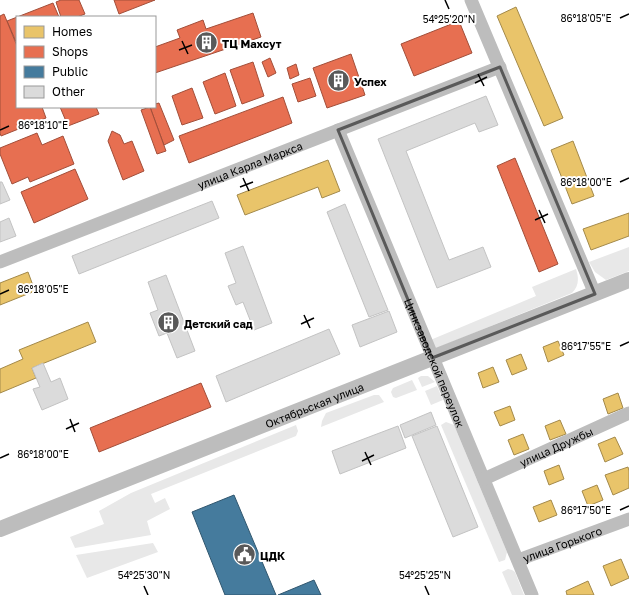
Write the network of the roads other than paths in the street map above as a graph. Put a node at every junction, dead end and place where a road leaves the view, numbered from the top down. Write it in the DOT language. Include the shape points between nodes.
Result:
graph roads {
  1 [pos="471,0"];
  2 [pos="500,67"];
  3 [pos="338,130"];
  4 [pos="0,262"];
  5 [pos="629,280"];
  6 [pos="595,294"];
  7 [pos="432,358"];
  8 [pos="629,413"];
  9 [pos="484,479"];
  10 [pos="629,519"];
  11 [pos="0,530"];
  12 [pos="518,560"];
  13 [pos="532,595"];
  1 -- 2 [label="street"];
  2 -- 3 [label="street, улица Карла Маркса"];
  2 -- 6 [label="street"];
  3 -- 4 [label="street, улица Карла Маркса"];
  3 -- 7 [label="street, Цинкзаводской переулок"];
  5 -- 6 [label="street, Октябрьская улица"];
  6 -- 7 [label="street, Октябрьская улица"];
  7 -- 9 [label="street, Цинкзаводской переулок"];
  7 -- 11 [label="street, Октябрьская улица"];
  8 -- 9 [label="street, улица Дружбы"];
  9 -- 12 [label="street, Цинкзаводской переулок"];
  10 -- 12 [label="street, улица Горького"];
  12 -- 13 [label="street, Цинкзаводской переулок"];
}
